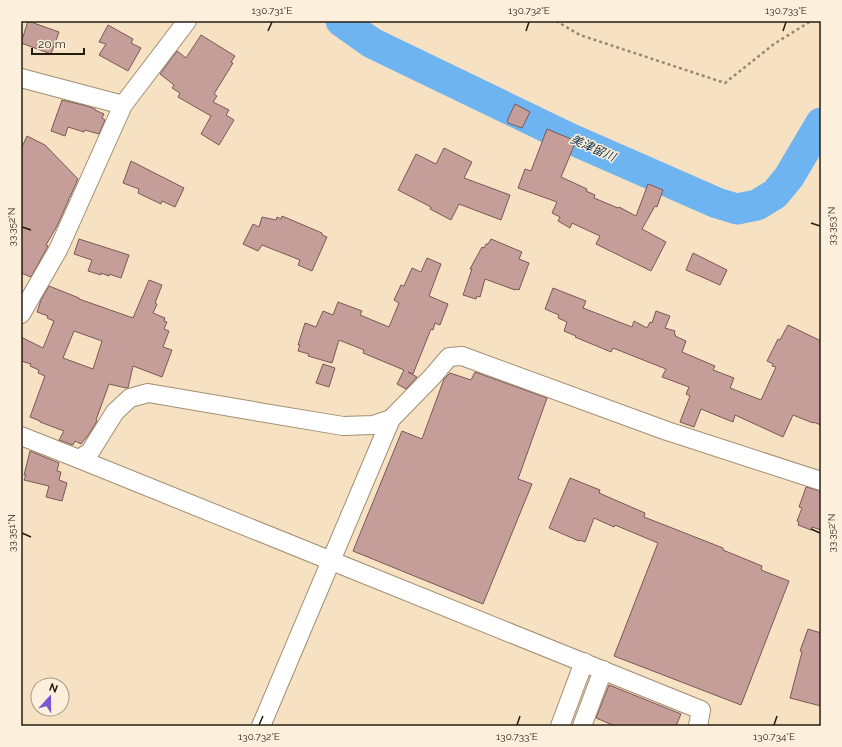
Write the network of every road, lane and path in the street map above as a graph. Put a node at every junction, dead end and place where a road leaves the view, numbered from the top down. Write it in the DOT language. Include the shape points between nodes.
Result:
graph roads {
  1 [pos="187,21"];
  2 [pos="556,21"];
  3 [pos="811,21"];
  4 [pos="21,78"];
  5 [pos="123,105"];
  6 [pos="21,314"];
  7 [pos="391,419"];
  8 [pos="21,436"];
  9 [pos="79,459"];
  10 [pos="821,481"];
  11 [pos="331,561"];
  12 [pos="584,662"];
  13 [pos="603,670"];
  14 [pos="261,726"];
  15 [pos="560,726"];
  16 [pos="582,726"];
  17 [pos="698,726"];
  1 -- 5 [label="street"];
  2 -- 3 [label="path" via="580,35 725,83 774,44"];
  4 -- 5 [label="street"];
  5 -- 6 [label="street" via="58,250"];
  7 -- 9 [label="street" via="373,425 344,426 148,393 130,398 115,412 90,452"];
  7 -- 10 [label="street" via="449,357 462,356 667,431"];
  7 -- 11 [label="street"];
  8 -- 9 [label="street"];
  9 -- 11 [label="street"];
  11 -- 12 [label="street"];
  11 -- 14 [label="street"];
  12 -- 13 [label="street"];
  12 -- 15 [label="street"];
  13 -- 16 [label="street"];
  13 -- 17 [label="street" via="701,710"];
}
